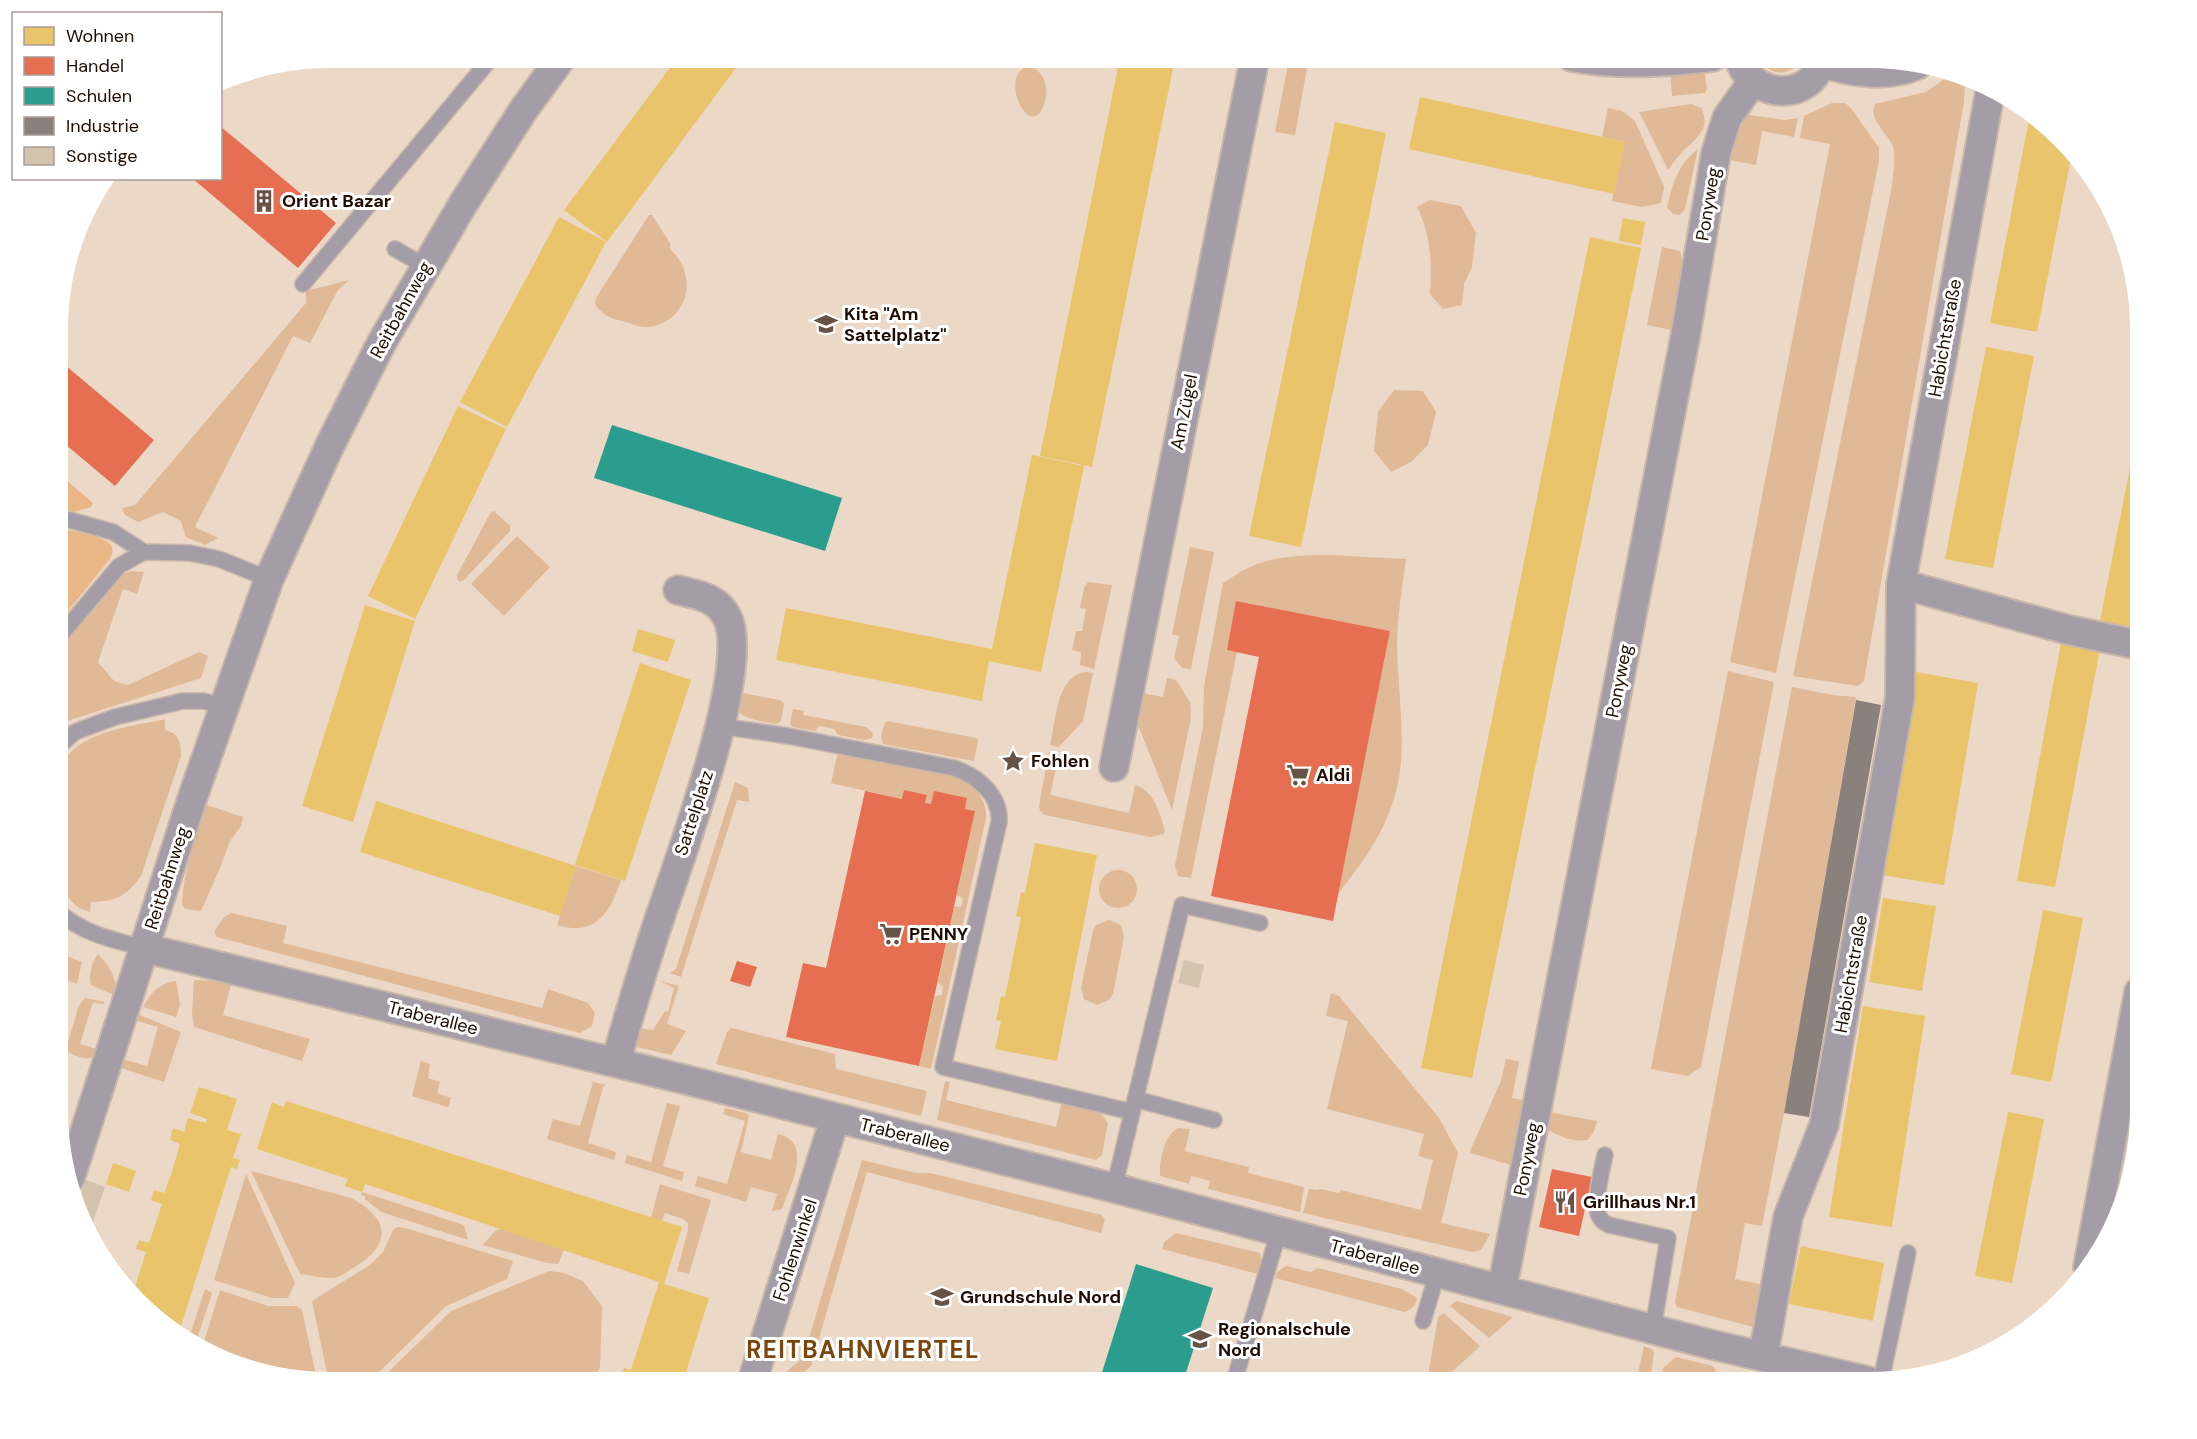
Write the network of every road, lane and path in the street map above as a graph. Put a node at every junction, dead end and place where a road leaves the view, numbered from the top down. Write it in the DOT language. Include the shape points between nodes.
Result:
graph roads {
  1 [pos="483,68"];
  2 [pos="553,68"];
  3 [pos="1253,68"];
  4 [pos="1818,68"];
  5 [pos="1842,68"];
  6 [pos="1746,69"];
  7 [pos="1904,70"];
  8 [pos="1989,97"];
  9 [pos="395,249"];
  10 [pos="425,266"];
  11 [pos="303,284"];
  12 [pos="68,520"];
  13 [pos="144,552"];
  14 [pos="269,579"];
  15 [pos="1901,584"];
  16 [pos="678,590"];
  17 [pos="68,626"];
  18 [pos="2130,643"];
  19 [pos="224,707"];
  20 [pos="720,726"];
  21 [pos="68,738"];
  22 [pos="1114,766"];
  23 [pos="68,919"];
  24 [pos="1260,923"];
  25 [pos="144,948"];
  26 [pos="2130,1041"];
  27 [pos="616,1062"];
  28 [pos="1134,1106"];
  29 [pos="835,1118"];
  30 [pos="1214,1120"];
  31 [pos="1605,1155"];
  32 [pos="74,1166"];
  33 [pos="1114,1188"];
  34 [pos="1279,1232"];
  35 [pos="2092,1246"];
  36 [pos="1908,1253"];
  37 [pos="1437,1274"];
  38 [pos="1502,1289"];
  39 [pos="1423,1322"];
  40 [pos="1658,1331"];
  41 [pos="1763,1357"];
  42 [pos="1883,1371"];
  43 [pos="755,1372"];
  44 [pos="1237,1372"];
  45 [pos="1827,1372"];
  1 -- 11 [label="lane"];
  2 -- 10 [label="street, Reitbahnweg"];
  3 -- 22 [label="street, Am Zügel"];
  4 -- 6 [label="street, Ponyweg" via="1815,75 1792,90 1772,90"];
  5 -- 7 [label="street"];
  6 -- 38 [label="street, Ponyweg" via="1716,153 1685,338"];
  8 -- 15 [label="street, Habichtstraße"];
  9 -- 10 [label="lane"];
  10 -- 14 [label="street, Reitbahnweg" via="330,445"];
  12 -- 13 [label="lane" via="113,532"];
  13 -- 14 [label="lane" via="190,553 219,559"];
  13 -- 17 [label="lane" via="119,566"];
  14 -- 19 [label="street, Reitbahnweg"];
  15 -- 18 [label="street"];
  15 -- 41 [label="street, Habichtstraße" via="1900,697 1824,1125 1788,1217"];
  16 -- 20 [label="street, Sattelplatz" via="718,604 731,629 734,651"];
  19 -- 21 [label="lane" via="204,701 183,701 115,717"];
  19 -- 25 [label="street, Reitbahnweg"];
  20 -- 27 [label="street, Sattelplatz"];
  20 -- 28 [label="lane" via="954,768 971,775 986,788 999,810 999,822 943,1067"];
  23 -- 25 [label="lane" via="97,935"];
  24 -- 28 [label="lane" via="1182,905"];
  25 -- 27 [label="street, Traberallee"];
  25 -- 32 [label="street, Reitbahnweg"];
  26 -- 35 [label="street"];
  27 -- 29 [label="street, Traberallee"];
  28 -- 30 [label="lane"];
  28 -- 33 [label="lane"];
  29 -- 33 [label="street, Traberallee"];
  29 -- 43 [label="street, Fohlenwinkel"];
  31 -- 40 [label="lane" via="1597,1205 1603,1222 1668,1238"];
  33 -- 34 [label="street, Traberallee"];
  34 -- 37 [label="street, Traberallee"];
  34 -- 44 [label="lane"];
  36 -- 42 [label="lane"];
  37 -- 38 [label="street, Traberallee"];
  37 -- 39 [label="lane"];
  38 -- 40 [label="street, Traberallee"];
  40 -- 41 [label="street, Traberallee"];
  41 -- 45 [label="street, Traberallee"];
}
